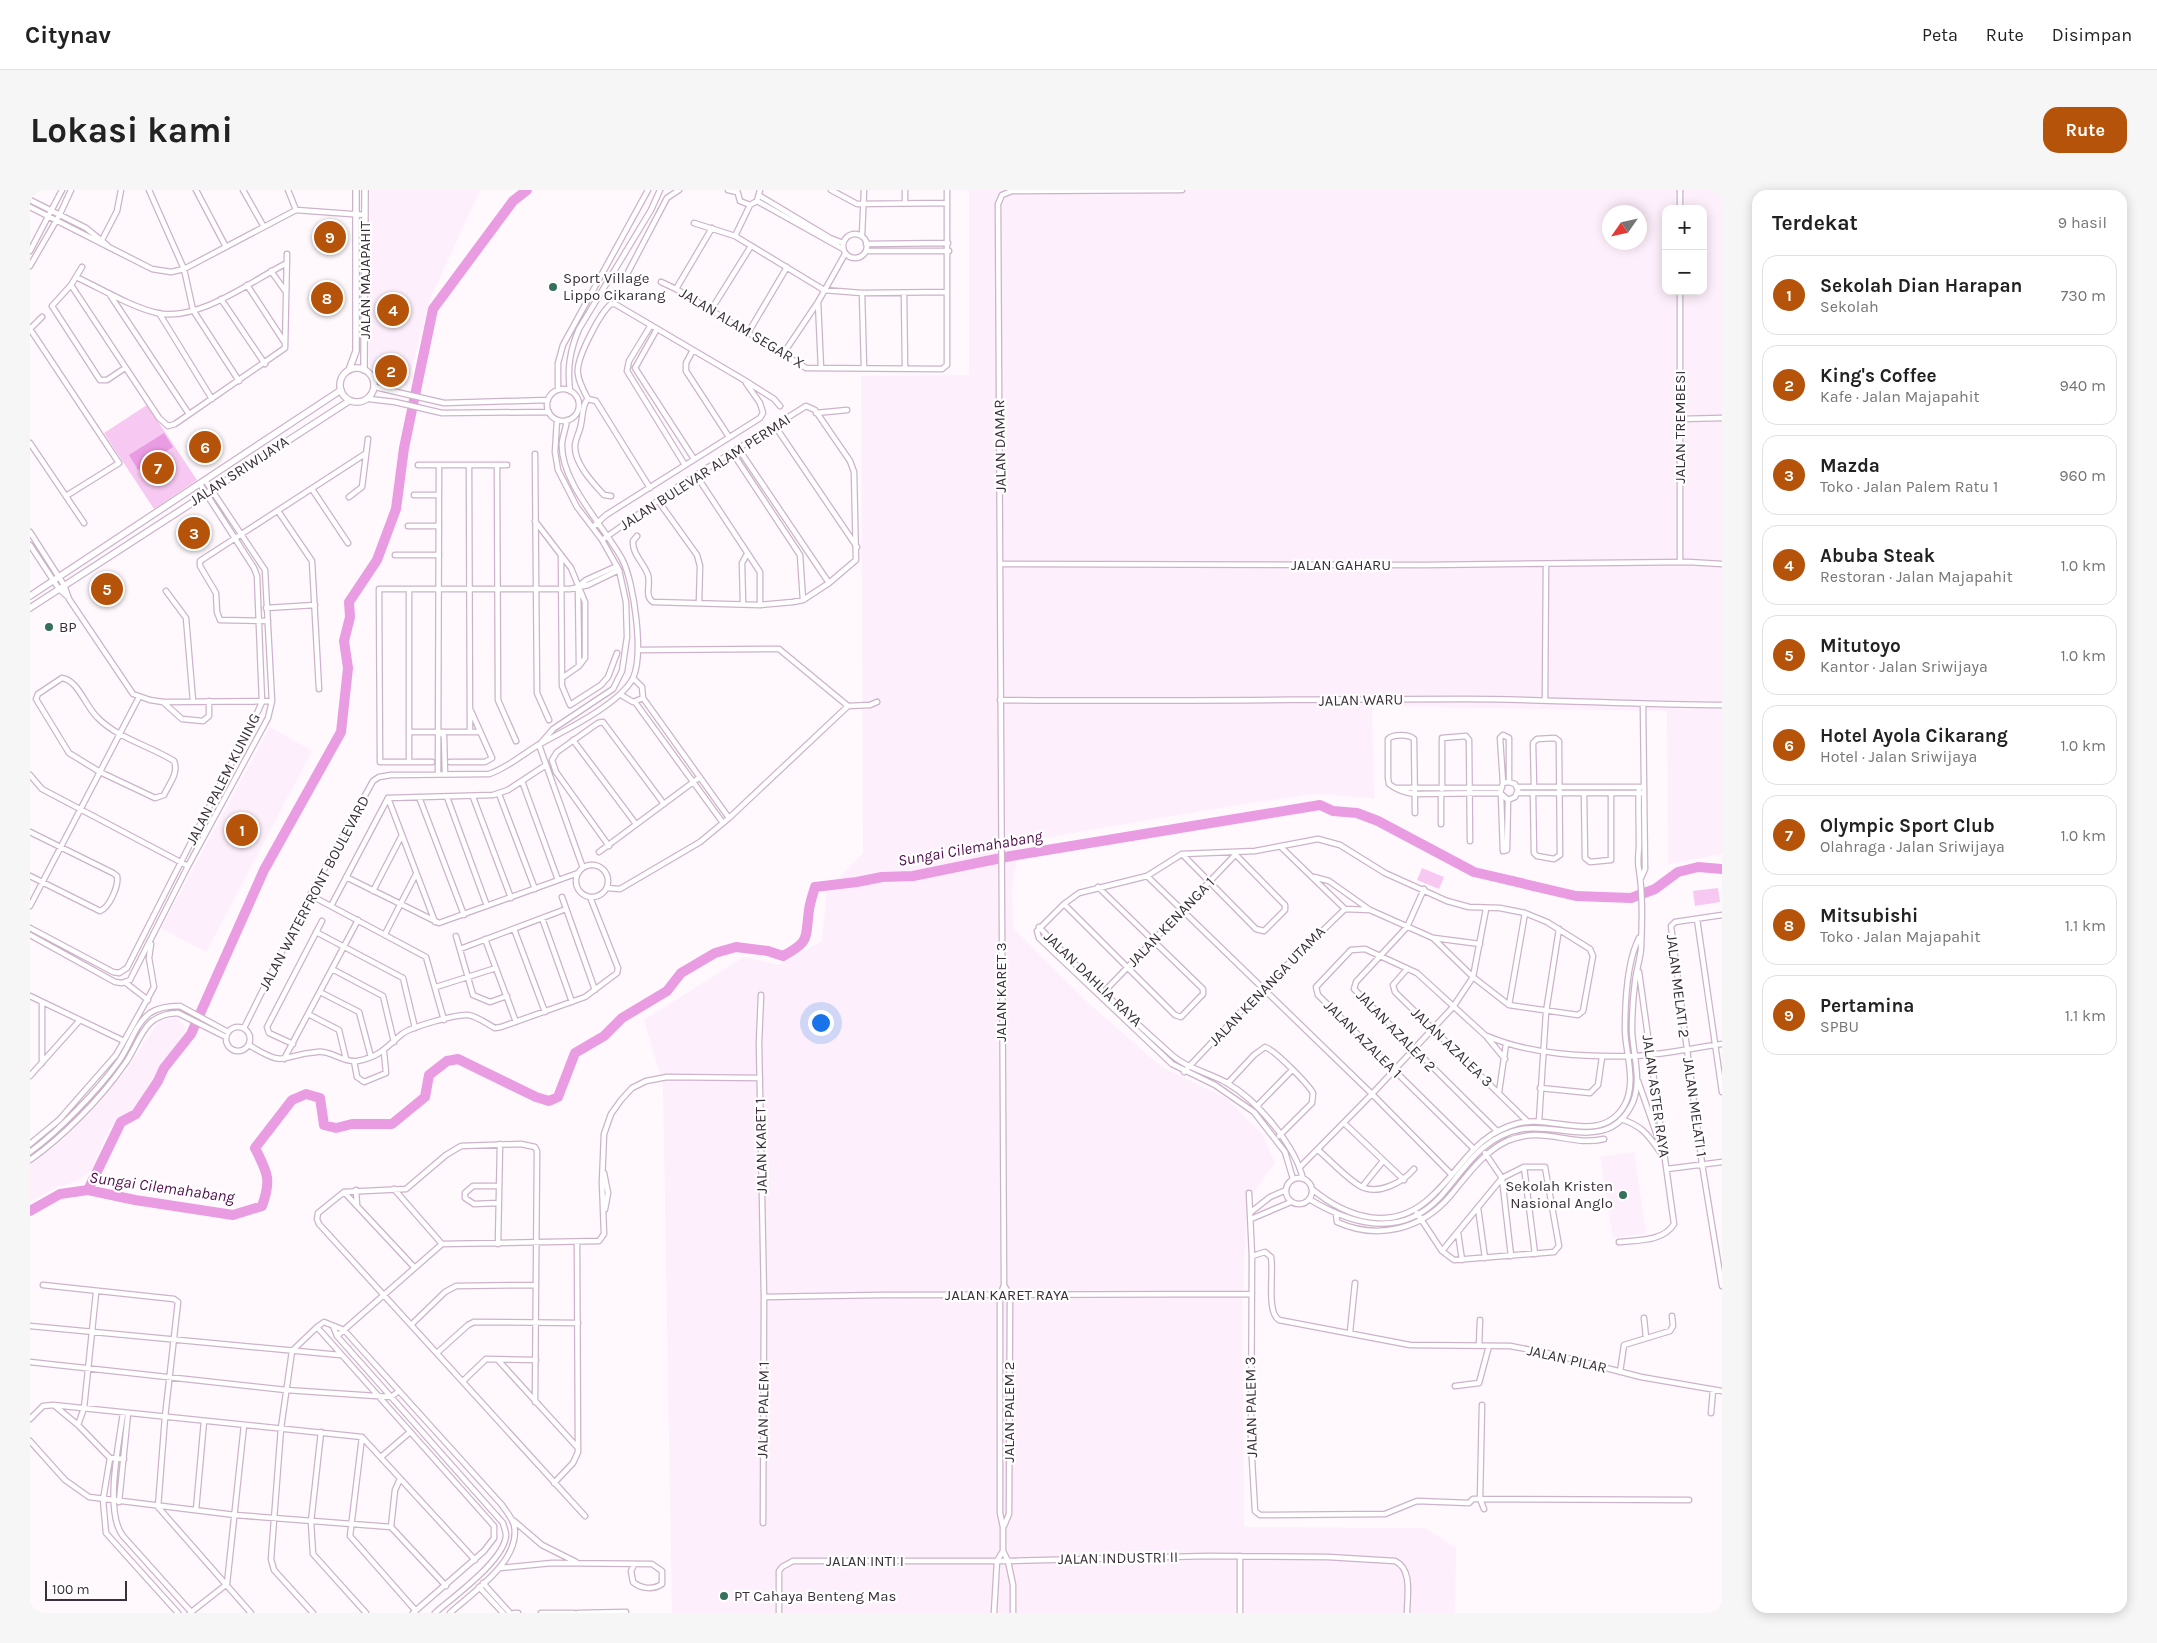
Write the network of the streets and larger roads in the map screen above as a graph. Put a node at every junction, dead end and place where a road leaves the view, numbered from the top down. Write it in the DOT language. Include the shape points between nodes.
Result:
graph roads {
  1 [pos="62,190"];
  2 [pos="71,190"];
  3 [pos="121,190"];
  4 [pos="149,190"];
  5 [pos="196,190"];
  6 [pos="243,190"];
  7 [pos="288,190"];
  8 [pos="356,190"];
  9 [pos="365,190"];
  10 [pos="648,190"];
  11 [pos="660,190"];
  12 [pos="679,190"];
  13 [pos="728,190"];
  14 [pos="760,190"];
  15 [pos="833,190"];
  16 [pos="864,190"];
  17 [pos="905,190"];
  18 [pos="947,190"];
  19 [pos="1182,190"];
  20 [pos="1680,190"];
  21 [pos="737,191"];
  22 [pos="760,196"];
  23 [pos="30,200"];
  24 [pos="757,201"];
  25 [pos="905,203"];
  26 [pos="947,203"];
  27 [pos="864,204"];
  28 [pos="750,205"];
  29 [pos="1680,205"];
  30 [pos="30,207"];
  31 [pos="53,210"];
  32 [pos="296,210"];
  33 [pos="60,214"];
  34 [pos="356,214"];
  35 [pos="365,215"];
  36 [pos="49,217"];
  37 [pos="56,222"];
  38 [pos="694,223"];
  39 [pos="264,228"];
  40 [pos="712,228"];
  41 [pos="735,236"];
  42 [pos="862,236"];
  43 [pos="101,241"];
  44 [pos="843,243"];
  45 [pos="948,243"];
  46 [pos="866,244"];
  47 [pos="751,246"];
  48 [pos="226,247"];
  49 [pos="30,251"];
  50 [pos="866,251"];
  51 [pos="949,251"];
  52 [pos="844,252"];
  53 [pos="287,254"];
  54 [pos="286,263"];
  55 [pos="30,266"];
  56 [pos="82,266"];
  57 [pos="786,267"];
  58 [pos="184,268"];
  59 [pos="271,271"];
  60 [pos="626,276"];
  61 [pos="76,277"];
  62 [pos="661,282"];
  63 [pos="71,285"];
  64 [pos="247,285"];
  65 [pos="676,289"];
  66 [pos="824,290"];
  67 [pos="947,292"];
  68 [pos="109,293"];
  69 [pos="286,293"];
  70 [pos="862,293"];
  71 [pos="904,293"];
  72 [pos="1680,295"];
  73 [pos="222,299"];
  74 [pos="818,302"];
  75 [pos="194,310"];
  76 [pos="711,310"];
  77 [pos="159,313"];
  78 [pos="42,317"];
  79 [pos="651,325"];
  80 [pos="657,328"];
  81 [pos="30,329"];
  82 [pos="748,333"];
  83 [pos="285,344"];
  84 [pos="693,350"];
  85 [pos="783,354"];
  86 [pos="264,364"];
  87 [pos="125,368"];
  88 [pos="627,368"];
  89 [pos="635,368"];
  90 [pos="821,368"];
  91 [pos="864,368"];
  92 [pos="905,368"];
  93 [pos="349,370"];
  94 [pos="364,370"];
  95 [pos="744,380"];
  96 [pos="239,381"];
  97 [pos="375,387"];
  98 [pos="341,390"];
  99 [pos="558,390"];
  100 [pos="570,391"];
  101 [pos="212,399"];
  102 [pos="369,399"];
  103 [pos="588,399"];
  104 [pos="349,400"];
  105 [pos="548,400"];
  106 [pos="780,406"];
  107 [pos="847,410"];
  108 [pos="549,412"];
  109 [pos="816,413"];
  110 [pos="189,414"];
  111 [pos="1722,418"];
  112 [pos="1681,419"];
  113 [pos="557,420"];
  114 [pos="567,420"];
  115 [pos="775,426"];
  116 [pos="729,437"];
  117 [pos="368,439"];
  118 [pos="30,443"];
  119 [pos="738,448"];
  120 [pos="732,452"];
  121 [pos="365,454"];
  122 [pos="535,454"];
  123 [pos="694,459"];
  124 [pos="418,465"];
  125 [pos="439,465"];
  126 [pos="469,465"];
  127 [pos="497,465"];
  128 [pos="507,465"];
  129 [pos="686,465"];
  130 [pos="696,475"];
  131 [pos="202,482"];
  132 [pos="650,488"];
  133 [pos="312,489"];
  134 [pos="209,491"];
  135 [pos="414,495"];
  136 [pos="439,495"];
  137 [pos="66,496"];
  138 [pos="611,496"];
  139 [pos="349,497"];
  140 [pos="659,502"];
  141 [pos="278,511"];
  142 [pos="535,521"];
  143 [pos="598,521"];
  144 [pos="84,523"];
  145 [pos="408,526"];
  146 [pos="439,526"];
  147 [pos="593,528"];
  148 [pos="30,532"];
  149 [pos="242,533"];
  150 [pos="609,535"];
  151 [pos="637,536"];
  152 [pos="234,538"];
  153 [pos="602,540"];
  154 [pos="348,543"];
  155 [pos="30,546"];
  156 [pos="857,547"];
  157 [pos="809,552"];
  158 [pos="747,554"];
  159 [pos="439,555"];
  160 [pos="561,555"];
  161 [pos="800,555"];
  162 [pos="395,556"];
  163 [pos="1680,562"];
  164 [pos="1001,564"];
  165 [pos="1546,564"];
  166 [pos="1722,564"];
  167 [pos="618,568"];
  168 [pos="60,577"];
  169 [pos="53,581"];
  170 [pos="829,583"];
  171 [pos="64,585"];
  172 [pos="578,587"];
  173 [pos="58,589"];
  174 [pos="409,589"];
  175 [pos="439,589"];
  176 [pos="470,589"];
  177 [pos="498,589"];
  178 [pos="536,589"];
  179 [pos="561,589"];
  180 [pos="166,591"];
  181 [pos="30,596"];
  182 [pos="69,598"];
  183 [pos="803,600"];
  184 [pos="699,602"];
  185 [pos="743,603"];
  186 [pos="315,605"];
  187 [pos="760,605"];
  188 [pos="30,608"];
  189 [pos="259,608"];
  190 [pos="268,608"];
  191 [pos="268,621"];
  192 [pos="260,622"];
  193 [pos="638,650"];
  194 [pos="617,653"];
  195 [pos="562,678"];
  196 [pos="634,678"];
  197 [pos="319,689"];
  198 [pos="621,695"];
  199 [pos="139,697"];
  200 [pos="643,698"];
  201 [pos="1000,700"];
  202 [pos="1544,700"];
  203 [pos="209,701"];
  204 [pos="272,701"];
  205 [pos="163,702"];
  206 [pos="193,702"];
  207 [pos="262,702"];
  208 [pos="635,702"];
  209 [pos="877,702"];
  210 [pos="1722,705"];
  211 [pos="848,706"];
  212 [pos="1643,706"];
  213 [pos="470,710"];
  214 [pos="549,720"];
  215 [pos="409,732"];
  216 [pos="440,732"];
  217 [pos="470,732"];
  218 [pos="480,732"];
  219 [pos="120,734"];
  220 [pos="573,740"];
  221 [pos="516,741"];
  222 [pos="538,745"];
  223 [pos="410,762"];
  224 [pos="432,762"];
  225 [pos="450,762"];
  226 [pos="546,765"];
  227 [pos="100,772"];
  228 [pos="438,774"];
  229 [pos="445,774"];
  230 [pos="30,776"];
  231 [pos="700,777"];
  232 [pos="522,781"];
  233 [pos="692,782"];
  234 [pos="1509,782"];
  235 [pos="1503,784"];
  236 [pos="1559,786"];
  237 [pos="1617,786"];
  238 [pos="1517,787"];
  239 [pos="1534,787"];
  240 [pos="1642,787"];
  241 [pos="1441,791"];
  242 [pos="1470,791"];
  243 [pos="1415,792"];
  244 [pos="1500,793"];
  245 [pos="1559,793"];
  246 [pos="1584,793"];
  247 [pos="1614,793"];
  248 [pos="1639,793"];
  249 [pos="1645,793"];
  250 [pos="499,794"];
  251 [pos="1517,794"];
  252 [pos="1533,794"];
  253 [pos="419,797"];
  254 [pos="447,797"];
  255 [pos="473,797"];
  256 [pos="388,798"];
  257 [pos="1508,800"];
  258 [pos="664,804"];
  259 [pos="80,810"];
  260 [pos="1415,813"];
  261 [pos="1638,814"];
  262 [pos="1645,814"];
  263 [pos="729,818"];
  264 [pos="723,823"];
  265 [pos="636,824"];
  266 [pos="1441,824"];
  267 [pos="30,832"];
  268 [pos="402,835"];
  269 [pos="1470,840"];
  270 [pos="1639,845"];
  271 [pos="1645,845"];
  272 [pos="61,846"];
  273 [pos="608,846"];
  274 [pos="1281,847"];
  275 [pos="599,852"];
  276 [pos="1182,854"];
  277 [pos="1236,854"];
  278 [pos="180,863"];
  279 [pos="188,866"];
  280 [pos="583,868"];
  281 [pos="578,873"];
  282 [pos="416,874"];
  283 [pos="30,876"];
  284 [pos="346,876"];
  285 [pos="1147,876"];
  286 [pos="1313,877"];
  287 [pos="1641,878"];
  288 [pos="558,880"];
  289 [pos="42,882"];
  290 [pos="1209,882"];
  291 [pos="1098,887"];
  292 [pos="607,888"];
  293 [pos="535,889"];
  294 [pos="1424,889"];
  295 [pos="373,890"];
  296 [pos="310,895"];
  297 [pos="562,897"];
  298 [pos="590,897"];
  299 [pos="511,898"];
  300 [pos="400,904"];
  301 [pos="1064,904"];
  302 [pos="30,906"];
  303 [pos="331,906"];
  304 [pos="487,906"];
  305 [pos="1345,909"];
  306 [pos="1486,909"];
  307 [pos="566,910"];
  308 [pos="1370,910"];
  309 [pos="1181,911"];
  310 [pos="1525,913"];
  311 [pos="464,915"];
  312 [pos="1722,915"];
  313 [pos="542,918"];
  314 [pos="1697,919"];
  315 [pos="358,920"];
  316 [pos="322,921"];
  317 [pos="435,922"];
  318 [pos="1039,927"];
  319 [pos="1407,927"];
  320 [pos="30,928"];
  321 [pos="514,929"];
  322 [pos="1559,929"];
  323 [pos="316,932"];
  324 [pos="385,934"];
  325 [pos="30,936"];
  326 [pos="456,936"];
  327 [pos="1640,937"];
  328 [pos="1433,938"];
  329 [pos="486,939"];
  330 [pos="151,940"];
  331 [pos="1154,940"];
  332 [pos="1480,944"];
  333 [pos="344,947"];
  334 [pos="460,949"];
  335 [pos="1382,956"];
  336 [pos="1127,967"];
  337 [pos="496,968"];
  338 [pos="1638,968"];
  339 [pos="332,969"];
  340 [pos="1407,969"];
  341 [pos="1473,977"];
  342 [pos="467,978"];
  343 [pos="124,983"];
  344 [pos="436,987"];
  345 [pos="1262,988"];
  346 [pos="595,990"];
  347 [pos="1104,991"];
  348 [pos="320,992"];
  349 [pos="760,994"];
  350 [pos="30,996"];
  351 [pos="507,996"];
  352 [pos="1100,996"];
  353 [pos="148,1000"];
  354 [pos="42,1002"];
  355 [pos="572,1002"];
  356 [pos="1509,1005"];
  357 [pos="1453,1007"];
  358 [pos="545,1012"];
  359 [pos="1546,1012"];
  360 [pos="308,1014"];
  361 [pos="80,1020"];
  362 [pos="444,1020"];
  363 [pos="516,1022"];
  364 [pos="244,1028"];
  365 [pos="416,1028"];
  366 [pos="1433,1030"];
  367 [pos="228,1032"];
  368 [pos="1486,1036"];
  369 [pos="226,1037"];
  370 [pos="124,1042"];
  371 [pos="394,1042"];
  372 [pos="293,1044"];
  373 [pos="1506,1044"];
  374 [pos="1722,1044"];
  375 [pos="249,1045"];
  376 [pos="1715,1045"];
  377 [pos="1687,1049"];
  378 [pos="1542,1050"];
  379 [pos="1414,1051"];
  380 [pos="384,1052"];
  381 [pos="1651,1054"];
  382 [pos="1602,1056"];
  383 [pos="1628,1056"];
  384 [pos="1635,1056"];
  385 [pos="370,1057"];
  386 [pos="284,1059"];
  387 [pos="346,1059"];
  388 [pos="1504,1059"];
  389 [pos="354,1061"];
  390 [pos="42,1063"];
  391 [pos="1190,1065"];
  392 [pos="1292,1070"];
  393 [pos="1394,1071"];
  394 [pos="1184,1072"];
  395 [pos="30,1076"];
  396 [pos="760,1078"];
  397 [pos="1637,1080"];
  398 [pos="1228,1083"];
  399 [pos="1540,1088"];
  400 [pos="1499,1092"];
  401 [pos="1722,1092"];
  402 [pos="1372,1094"];
  403 [pos="1257,1106"];
  404 [pos="1621,1119"];
  405 [pos="1539,1120"];
  406 [pos="1528,1122"];
  407 [pos="1344,1123"];
  408 [pos="1539,1127"];
  409 [pos="1497,1131"];
  410 [pos="1598,1132"];
  411 [pos="1281,1134"];
  412 [pos="1539,1134"];
  413 [pos="1276,1139"];
  414 [pos="30,1144"];
  415 [pos="500,1144"];
  416 [pos="1473,1148"];
  417 [pos="1481,1149"];
  418 [pos="1318,1150"];
  419 [pos="30,1152"];
  420 [pos="1486,1155"];
  421 [pos="1664,1157"];
  422 [pos="30,1160"];
  423 [pos="1383,1161"];
  424 [pos="1722,1162"];
  425 [pos="1702,1164"];
  426 [pos="1300,1166"];
  427 [pos="1524,1167"];
  428 [pos="1414,1169"];
  429 [pos="1667,1169"];
  430 [pos="1451,1174"];
  431 [pos="1502,1178"];
  432 [pos="1293,1179"];
  433 [pos="1303,1179"];
  434 [pos="1404,1180"];
  435 [pos="498,1186"];
  436 [pos="1362,1187"];
  437 [pos="394,1189"];
  438 [pos="406,1189"];
  439 [pos="1312,1189"];
  440 [pos="356,1190"];
  441 [pos="1286,1190"];
  442 [pos="344,1192"];
  443 [pos="1249,1193"];
  444 [pos="404,1199"];
  445 [pos="1310,1199"];
  446 [pos="1291,1202"];
  447 [pos="498,1203"];
  448 [pos="357,1205"];
  449 [pos="1478,1208"];
  450 [pos="1414,1210"];
  451 [pos="1251,1212"];
  452 [pos="1336,1214"];
  453 [pos="1418,1215"];
  454 [pos="1251,1219"];
  455 [pos="1422,1220"];
  456 [pos="1458,1232"];
  457 [pos="1619,1242"];
  458 [pos="577,1243"];
  459 [pos="442,1244"];
  460 [pos="498,1244"];
  461 [pos="537,1244"];
  462 [pos="1442,1251"];
  463 [pos="1535,1254"];
  464 [pos="1252,1256"];
  465 [pos="1511,1256"];
  466 [pos="1485,1258"];
  467 [pos="1462,1260"];
  468 [pos="414,1267"];
  469 [pos="1355,1283"];
  470 [pos="536,1285"];
  471 [pos="1004,1285"];
  472 [pos="43,1286"];
  473 [pos="1722,1286"];
  474 [pos="96,1293"];
  475 [pos="1250,1294"];
  476 [pos="385,1295"];
  477 [pos="1000,1296"];
  478 [pos="1010,1296"];
  479 [pos="764,1298"];
  480 [pos="1672,1316"];
  481 [pos="1644,1318"];
  482 [pos="1480,1320"];
  483 [pos="536,1322"];
  484 [pos="578,1323"];
  485 [pos="412,1324"];
  486 [pos="30,1326"];
  487 [pos="334,1326"];
  488 [pos="317,1327"];
  489 [pos="92,1330"];
  490 [pos="344,1330"];
  491 [pos="1350,1332"];
  492 [pos="338,1336"];
  493 [pos="1646,1338"];
  494 [pos="175,1339"];
  495 [pos="1479,1345"];
  496 [pos="1489,1346"];
  497 [pos="292,1351"];
  498 [pos="438,1352"];
  499 [pos="340,1355"];
  500 [pos="511,1359"];
  501 [pos="498,1360"];
  502 [pos="536,1360"];
  503 [pos="30,1362"];
  504 [pos="89,1367"];
  505 [pos="508,1371"];
  506 [pos="1620,1372"];
  507 [pos="170,1378"];
  508 [pos="463,1381"];
  509 [pos="1454,1386"];
  510 [pos="286,1390"];
  511 [pos="1713,1390"];
  512 [pos="399,1391"];
  513 [pos="1722,1391"];
  514 [pos="377,1396"];
  515 [pos="391,1397"];
  516 [pos="535,1402"];
  517 [pos="1482,1405"];
  518 [pos="54,1406"];
  519 [pos="84,1408"];
  520 [pos="417,1411"];
  521 [pos="126,1413"];
  522 [pos="1711,1413"];
  523 [pos="165,1417"];
  524 [pos="410,1417"];
  525 [pos="30,1419"];
  526 [pos="204,1421"];
  527 [pos="78,1425"];
  528 [pos="244,1425"];
  529 [pos="282,1428"];
  530 [pos="321,1432"];
  531 [pos="410,1432"];
  532 [pos="362,1437"];
  533 [pos="30,1441"];
  534 [pos="444,1441"];
  535 [pos="437,1447"];
  536 [pos="578,1448"];
  537 [pos="380,1457"];
  538 [pos="110,1458"];
  539 [pos="118,1459"];
  540 [pos="124,1459"];
  541 [pos="400,1479"];
  542 [pos="554,1483"];
  543 [pos="1480,1499"];
  544 [pos="103,1500"];
  545 [pos="1689,1500"];
  546 [pos="117,1502"];
  547 [pos="158,1507"];
  548 [pos="196,1510"];
  549 [pos="1484,1510"];
  550 [pos="235,1515"];
  551 [pos="498,1515"];
  552 [pos="585,1516"];
  553 [pos="274,1519"];
  554 [pos="512,1520"];
  555 [pos="490,1521"];
  556 [pos="311,1522"];
  557 [pos="762,1523"];
  558 [pos="350,1526"];
  559 [pos="392,1527"];
  560 [pos="1003,1527"];
  561 [pos="1003,1551"];
  562 [pos="1240,1556"];
  563 [pos="475,1560"];
  564 [pos="997,1561"];
  565 [pos="1008,1561"];
  566 [pos="577,1563"];
  567 [pos="634,1565"];
  568 [pos="500,1568"];
  569 [pos="483,1583"];
  570 [pos="227,1584"];
  571 [pos="446,1586"];
  572 [pos="478,1587"];
  573 [pos="414,1612"];
  574 [pos="436,1612"];
  575 [pos="626,1612"];
  576 [pos="178,1613"];
  577 [pos="191,1613"];
  578 [pos="251,1613"];
  579 [pos="313,1613"];
  580 [pos="366,1613"];
  581 [pos="450,1613"];
  582 [pos="503,1613"];
  583 [pos="512,1613"];
  584 [pos="518,1613"];
  585 [pos="541,1613"];
  586 [pos="567,1613"];
  587 [pos="576,1613"];
  588 [pos="604,1613"];
  589 [pos="779,1613"];
  590 [pos="994,1613"];
  591 [pos="1012,1613"];
  592 [pos="1240,1613"];
  593 [pos="1407,1613"];
  1 -- 31 [label="street"];
  2 -- 33 [label="street"];
  3 -- 43 [label="street" via="117,211"];
  4 -- 58 [label="street"];
  5 -- 48 [label="street"];
  6 -- 39 [label="street"];
  7 -- 32 [label="street"];
  8 -- 34 [label="street, JALAN MAJAPAHIT"];
  9 -- 35 [label="street, JALAN MAJAPAHIT"];
  10 -- 99 [label="street" via="563,345 558,364"];
  11 -- 100 [label="street" via="572,347 568,367"];
  12 -- 60 [label="street" via="667,198"];
  13 -- 21 [label="street"];
  14 -- 22 [label="street"];
  15 -- 27 [label="street" via="855,203"];
  16 -- 27 [label="street"];
  17 -- 25 [label="street"];
  18 -- 26 [label="street"];
  19 -- 164 [label="street, JALAN DAMAR" via="1012,190 999,199"];
  20 -- 29 [label="street"];
  21 -- 28 [label="street" via="740,201"];
  22 -- 24 [label="street"];
  22 -- 44 [label="street"];
  23 -- 31 [label="street"];
  24 -- 28 [label="street"];
  24 -- 52 [label="street"];
  25 -- 26 [label="street"];
  25 -- 27 [label="street"];
  26 -- 45 [label="street"];
  27 -- 42 [label="street"];
  28 -- 41 [label="street"];
  30 -- 36 [label="street"];
  31 -- 33 [label="street"];
  31 -- 36 [label="street"];
  32 -- 34 [label="street"];
  32 -- 39 [label="street"];
  33 -- 37 [label="street"];
  33 -- 43 [label="street"];
  34 -- 35 [label="street"];
  34 -- 93 [label="street, JALAN MAJAPAHIT" via="356,351"];
  35 -- 94 [label="street, JALAN MAJAPAHIT"];
  36 -- 37 [label="street"];
  36 -- 49 [label="street"];
  37 -- 43 [label="street"];
  37 -- 55 [label="street"];
  38 -- 40 [label="street"];
  39 -- 48 [label="street"];
  40 -- 41 [label="street"];
  40 -- 65 [label="street"];
  41 -- 47 [label="street"];
  42 -- 44 [label="street" via="848,236"];
  42 -- 46 [label="street"];
  43 -- 58 [label="street" via="152,269 171,272"];
  44 -- 52 [label="street"];
  45 -- 46 [label="street"];
  45 -- 51 [label="street"];
  46 -- 50 [label="street"];
  47 -- 57 [label="street"];
  47 -- 76 [label="street"];
  48 -- 58 [label="street"];
  50 -- 51 [label="street"];
  50 -- 52 [label="street" via="854,258"];
  51 -- 67 [label="street"];
  52 -- 66 [label="street"];
  53 -- 54 [label="street"];
  54 -- 59 [label="street"];
  54 -- 69 [label="street"];
  56 -- 61 [label="street"];
  57 -- 66 [label="street"];
  57 -- 82 [label="street"];
  58 -- 75 [label="street"];
  59 -- 64 [label="street"];
  59 -- 69 [label="street"];
  61 -- 63 [label="street"];
  61 -- 68 [label="street"];
  62 -- 65 [label="street, JALAN ALAM SEGAR X"];
  63 -- 87 [label="street"];
  63 -- 87 [label="street" via="52,306 100,380 107,380"];
  64 -- 73 [label="street"];
  64 -- 83 [label="street"];
  65 -- 76 [label="street, JALAN ALAM SEGAR X"];
  66 -- 70 [label="street"];
  66 -- 74 [label="street"];
  67 -- 71 [label="street"];
  67 -- 92 [label="street, JALAN ALAM SEGAR X" via="947,365 944,368"];
  68 -- 77 [label="street"];
  68 -- 110 [label="street"];
  69 -- 83 [label="street"];
  70 -- 71 [label="street"];
  70 -- 91 [label="street"];
  71 -- 92 [label="street"];
  72 -- 112 [label="street, JALAN TREMBESI"];
  73 -- 75 [label="street"];
  73 -- 86 [label="street"];
  74 -- 85 [label="street"];
  74 -- 90 [label="street"];
  75 -- 77 [label="street"];
  75 -- 96 [label="street"];
  76 -- 82 [label="street, JALAN ALAM SEGAR X"];
  77 -- 101 [label="street"];
  78 -- 81 [label="street"];
  79 -- 80 [label="street"];
  79 -- 88 [label="street"];
  79 -- 103 [label="street" via="610,304 591,335 577,372"];
  80 -- 84 [label="street"];
  80 -- 89 [label="street"];
  81 -- 137 [label="street" via="119,462"];
  82 -- 85 [label="street, JALAN ALAM SEGAR X"];
  83 -- 86 [label="street" via="283,350"];
  84 -- 95 [label="street"];
  84 -- 116 [label="street" via="686,363 686,371"];
  85 -- 90 [label="street, JALAN ALAM SEGAR X" via="802,366"];
  86 -- 96 [label="street"];
  87 -- 110 [label="street" via="163,423 168,426 175,424"];
  88 -- 89 [label="street"];
  88 -- 129 [label="street"];
  89 -- 123 [label="street"];
  90 -- 91 [label="street, JALAN ALAM SEGAR X"];
  91 -- 92 [label="street, JALAN ALAM SEGAR X"];
  93 -- 94 [label="street"];
  93 -- 98 [label="street" via="341,380"];
  94 -- 97 [label="street" via="371,375"];
  95 -- 106 [label="street"];
  95 -- 116 [label="street" via="763,413"];
  96 -- 101 [label="street"];
  97 -- 102 [label="street"];
  97 -- 105 [label="street" via="444,403"];
  98 -- 104 [label="street"];
  98 -- 131 [label="street, JALAN SRIWIJAYA"];
  99 -- 100 [label="street"];
  99 -- 105 [label="street"];
  100 -- 114 [label="street" via="577,397 579,406 575,415"];
  101 -- 110 [label="street"];
  102 -- 104 [label="street" via="359,403"];
  102 -- 108 [label="street" via="442,412"];
  103 -- 132 [label="street" via="596,401"];
  103 -- 138 [label="street" via="575,443 575,455 598,489"];
  104 -- 134 [label="street, JALAN SRIWIJAYA"];
  105 -- 108 [label="street"];
  107 -- 109 [label="street"];
  108 -- 113 [label="street"];
  109 -- 115 [label="street, JALAN BULEVAR ALAM PERMAI" via="809,406 803,407"];
  109 -- 156 [label="street" via="853,467"];
  111 -- 112 [label="street"];
  112 -- 163 [label="street, JALAN TREMBESI"];
  113 -- 114 [label="street"];
  113 -- 147 [label="street" via="555,452 558,470 577,507"];
  114 -- 143 [label="street" via="562,443 566,466 583,502"];
  115 -- 119 [label="street, JALAN BULEVAR ALAM PERMAI"];
  115 -- 156 [label="street"];
  116 -- 123 [label="street"];
  117 -- 121 [label="street"];
  118 -- 137 [label="street"];
  119 -- 120 [label="street, JALAN BULEVAR ALAM PERMAI"];
  119 -- 157 [label="street"];
  120 -- 130 [label="street, JALAN BULEVAR ALAM PERMAI"];
  120 -- 161 [label="street"];
  121 -- 133 [label="street"];
  121 -- 139 [label="street" via="362,487"];
  122 -- 142 [label="street"];
  123 -- 129 [label="street"];
  124 -- 125 [label="street"];
  125 -- 126 [label="street"];
  125 -- 136 [label="street"];
  126 -- 127 [label="street"];
  126 -- 176 [label="street"];
  127 -- 128 [label="street"];
  127 -- 177 [label="street"];
  129 -- 132 [label="street"];
  130 -- 140 [label="street, JALAN BULEVAR ALAM PERMAI"];
  130 -- 158 [label="street"];
  131 -- 134 [label="street"];
  131 -- 168 [label="street, JALAN SRIWIJAYA"];
  132 -- 143 [label="street"];
  133 -- 141 [label="street"];
  133 -- 154 [label="street"];
  134 -- 149 [label="street, JALAN PALEM KUNING" via="217,497"];
  134 -- 152 [label="street, JALAN PALEM KUNING" via="210,500"];
  134 -- 171 [label="street, JALAN SRIWIJAYA"];
  135 -- 136 [label="street"];
  136 -- 146 [label="street"];
  137 -- 144 [label="street"];
  140 -- 150 [label="street, JALAN BULEVAR ALAM PERMAI"];
  140 -- 184 [label="street" via="698,555"];
  141 -- 149 [label="street"];
  141 -- 186 [label="street" via="312,561"];
  142 -- 160 [label="street"];
  142 -- 178 [label="street"];
  143 -- 147 [label="street"];
  143 -- 150 [label="street"];
  145 -- 146 [label="street"];
  146 -- 159 [label="street"];
  147 -- 153 [label="street"];
  148 -- 168 [label="street"];
  149 -- 152 [label="street"];
  149 -- 190 [label="street, JALAN PALEM KUNING" via="265,570"];
  150 -- 153 [label="street, JALAN BULEVAR ALAM PERMAI"];
  150 -- 193 [label="street" via="631,581"];
  151 -- 184 [label="street" via="633,549 648,575 651,601"];
  152 -- 189 [label="street, JALAN PALEM KUNING" via="256,572"];
  152 -- 192 [label="street" via="199,563 216,593 219,619"];
  153 -- 167 [label="street"];
  155 -- 169 [label="street"];
  156 -- 170 [label="street" via="853,564"];
  157 -- 161 [label="street"];
  157 -- 170 [label="street"];
  158 -- 185 [label="street" via="742,563"];
  158 -- 187 [label="street" via="760,572"];
  159 -- 162 [label="street"];
  159 -- 175 [label="street"];
  160 -- 172 [label="street" via="571,568"];
  160 -- 179 [label="street"];
  161 -- 183 [label="street"];
  163 -- 165 [label="street, JALAN GAHARU"];
  163 -- 166 [label="street, JALAN GAHARU"];
  164 -- 165 [label="street, JALAN GAHARU"];
  164 -- 201 [label="street, JALAN DAMAR"];
  165 -- 202 [label="street"];
  167 -- 172 [label="street" via="586,580"];
  167 -- 222 [label="street" via="626,602 627,637 622,671 613,689 553,729"];
  168 -- 169 [label="street, JALAN SRIWIJAYA"];
  168 -- 171 [label="street"];
  169 -- 173 [label="street"];
  169 -- 181 [label="street, JALAN SRIWIJAYA"];
  170 -- 183 [label="street"];
  171 -- 173 [label="street, JALAN SRIWIJAYA"];
  171 -- 182 [label="street"];
  172 -- 179 [label="street"];
  172 -- 195 [label="street" via="585,602 585,658"];
  173 -- 182 [label="street"];
  173 -- 188 [label="street, JALAN SRIWIJAYA"];
  174 -- 175 [label="street"];
  174 -- 215 [label="street"];
  174 -- 223 [label="street" via="379,589 380,762"];
  175 -- 176 [label="street"];
  175 -- 216 [label="street"];
  176 -- 177 [label="street"];
  176 -- 213 [label="street"];
  177 -- 178 [label="street"];
  177 -- 221 [label="street" via="498,700"];
  178 -- 179 [label="street"];
  178 -- 214 [label="street" via="537,693"];
  179 -- 195 [label="street"];
  180 -- 206 [label="street" via="186,618"];
  182 -- 199 [label="street" via="129,690"];
  183 -- 187 [label="street"];
  184 -- 185 [label="street"];
  185 -- 187 [label="street"];
  186 -- 190 [label="street"];
  186 -- 197 [label="street"];
  189 -- 190 [label="street"];
  189 -- 192 [label="street, JALAN PALEM KUNING"];
  190 -- 191 [label="street, JALAN PALEM KUNING"];
  191 -- 192 [label="street"];
  191 -- 204 [label="street, JALAN PALEM KUNING"];
  192 -- 207 [label="street, JALAN PALEM KUNING"];
  193 -- 196 [label="street"];
  193 -- 211 [label="street" via="779,649"];
  194 -- 195 [label="street" via="608,677 570,705"];
  196 -- 198 [label="street"];
  196 -- 200 [label="street" via="642,687"];
  198 -- 208 [label="street"];
  198 -- 222 [label="street" via="558,736"];
  199 -- 205 [label="street"];
  199 -- 219 [label="street"];
  200 -- 208 [label="street"];
  200 -- 231 [label="street"];
  201 -- 202 [label="street, JALAN WARU"];
  201 -- 471 [label="street, JALAN KARET 3"];
  202 -- 212 [label="street, JALAN WARU"];
  203 -- 205 [label="street" via="209,716 203,721 178,717"];
  203 -- 206 [label="street"];
  203 -- 207 [label="street"];
  204 -- 207 [label="street"];
  204 -- 279 [label="street, JALAN PALEM KUNING" via="268,718"];
  205 -- 206 [label="street"];
  207 -- 278 [label="street, JALAN PALEM KUNING"];
  208 -- 233 [label="street"];
  209 -- 211 [label="street"];
  210 -- 212 [label="street, JALAN WARU"];
  211 -- 263 [label="street"];
  212 -- 240 [label="street"];
  213 -- 217 [label="street"];
  213 -- 218 [label="street"];
  215 -- 216 [label="street"];
  215 -- 223 [label="street"];
  216 -- 217 [label="street"];
  216 -- 228 [label="street"];
  216 -- 229 [label="street" via="444,736"];
  217 -- 218 [label="street"];
  218 -- 225 [label="street" via="492,758 485,762"];
  219 -- 227 [label="street"];
  219 -- 227 [label="street" via="174,761 176,768 164,795 155,798"];
  219 -- 227 [label="street" via="97,718 66,678 36,696 69,753"];
  220 -- 258 [label="street" via="603,722"];
  220 -- 265 [label="street"];
  220 -- 273 [label="street" via="552,760 556,772"];
  222 -- 226 [label="street"];
  222 -- 229 [label="street, JALAN WATERFRONT BOULEVARD" via="489,774"];
  223 -- 224 [label="street"];
  226 -- 232 [label="street"];
  226 -- 280 [label="street"];
  227 -- 259 [label="street"];
  228 -- 229 [label="street, JALAN WATERFRONT BOULEVARD"];
  228 -- 296 [label="street, JALAN WATERFRONT BOULEVARD" via="391,775 373,781"];
  230 -- 259 [label="street" via="38,787"];
  231 -- 233 [label="street"];
  231 -- 263 [label="street"];
  232 -- 250 [label="street"];
  232 -- 288 [label="street"];
  233 -- 258 [label="street"];
  233 -- 264 [label="street"];
  234 -- 235 [label="street"];
  234 -- 235 [label="street" via="1509,738 1503,735 1500,738"];
  234 -- 238 [label="street"];
  235 -- 244 [label="street"];
  236 -- 237 [label="street"];
  236 -- 239 [label="street"];
  236 -- 239 [label="street" via="1559,741 1555,738 1537,739 1532,743"];
  236 -- 245 [label="street"];
  237 -- 240 [label="street"];
  237 -- 247 [label="street"];
  238 -- 239 [label="street"];
  238 -- 251 [label="street"];
  240 -- 248 [label="street"];
  240 -- 249 [label="street"];
  241 -- 242 [label="street"];
  241 -- 242 [label="street" via="1441,739 1466,736 1469,740"];
  241 -- 243 [label="street"];
  241 -- 266 [label="street"];
  242 -- 244 [label="street"];
  242 -- 269 [label="street"];
  243 -- 243 [label="street" via="1408,794 1388,782 1388,739 1391,736 1414,739"];
  243 -- 260 [label="street"];
  244 -- 257 [label="street"];
  244 -- 257 [label="street" via="1504,851 1507,850"];
  245 -- 246 [label="street"];
  245 -- 252 [label="street"];
  245 -- 252 [label="street" via="1560,855 1554,859 1534,853"];
  246 -- 247 [label="street"];
  246 -- 247 [label="street" via="1584,858 1590,862 1611,860"];
  247 -- 248 [label="street"];
  248 -- 249 [label="street"];
  248 -- 261 [label="street"];
  249 -- 262 [label="street"];
  250 -- 255 [label="street"];
  250 -- 293 [label="street"];
  251 -- 252 [label="street"];
  251 -- 257 [label="street"];
  253 -- 254 [label="street"];
  253 -- 256 [label="street"];
  253 -- 311 [label="street"];
  254 -- 255 [label="street"];
  254 -- 304 [label="street"];
  255 -- 299 [label="street"];
  256 -- 268 [label="street"];
  256 -- 284 [label="street"];
  258 -- 265 [label="street"];
  259 -- 272 [label="street"];
  259 -- 278 [label="street"];
  261 -- 262 [label="street"];
  261 -- 270 [label="street"];
  262 -- 271 [label="street"];
  263 -- 264 [label="street"];
  264 -- 292 [label="street" via="700,842 620,890"];
  265 -- 273 [label="street"];
  267 -- 272 [label="street"];
  268 -- 282 [label="street"];
  268 -- 295 [label="street"];
  270 -- 271 [label="street"];
  270 -- 287 [label="street"];
  271 -- 287 [label="street" via="1645,869"];
  272 -- 289 [label="street"];
  272 -- 289 [label="street" via="117,876 118,882 106,907 96,911"];
  273 -- 275 [label="street"];
  274 -- 277 [label="street"];
  274 -- 286 [label="street"];
  274 -- 294 [label="street" via="1311,839 1325,840 1340,845 1385,873"];
  276 -- 277 [label="street"];
  276 -- 285 [label="street"];
  276 -- 290 [label="street"];
  277 -- 290 [label="street, JALAN KENANGA 1"];
  277 -- 290 [label="street" via="1283,903 1285,910 1264,931 1259,931"];
  278 -- 279 [label="street"];
  278 -- 320 [label="street, JALAN PALEM KUNING" via="127,968 119,972 113,972"];
  279 -- 330 [label="street, JALAN PALEM KUNING"];
  280 -- 281 [label="street"];
  280 -- 292 [label="street" via="590,865 602,869 608,881"];
  281 -- 288 [label="street"];
  281 -- 298 [label="street" via="580,891"];
  282 -- 300 [label="street"];
  282 -- 317 [label="street"];
  283 -- 289 [label="street"];
  284 -- 295 [label="street"];
  284 -- 303 [label="street"];
  285 -- 291 [label="street"];
  285 -- 309 [label="street"];
  286 -- 305 [label="street"];
  286 -- 308 [label="street" via="1329,881"];
  287 -- 327 [label="street"];
  288 -- 293 [label="street"];
  289 -- 302 [label="street"];
  290 -- 309 [label="street, JALAN KENANGA 1"];
  291 -- 301 [label="street" via="1079,893"];
  291 -- 331 [label="street"];
  292 -- 298 [label="street" via="603,893"];
  293 -- 299 [label="street"];
  294 -- 306 [label="street" via="1447,902"];
  294 -- 319 [label="street, JALAN AZALEA 2"];
  295 -- 300 [label="street"];
  296 -- 303 [label="street"];
  296 -- 364 [label="street, JALAN WATERFRONT BOULEVARD"];
  297 -- 307 [label="street"];
  298 -- 346 [label="street" via="618,968 617,973"];
  299 -- 304 [label="street"];
  300 -- 317 [label="street"];
  300 -- 324 [label="street"];
  301 -- 318 [label="street"];
  301 -- 336 [label="street"];
  303 -- 315 [label="street"];
  304 -- 311 [label="street"];
  305 -- 308 [label="street"];
  305 -- 345 [label="street, JALAN KENANGA UTAMA"];
  306 -- 310 [label="street"];
  306 -- 332 [label="street"];
  307 -- 313 [label="street"];
  307 -- 346 [label="street"];
  308 -- 319 [label="street"];
  309 -- 331 [label="street, JALAN KENANGA 1"];
  309 -- 345 [label="street"];
  310 -- 322 [label="street"];
  310 -- 356 [label="street"];
  311 -- 317 [label="street"];
  312 -- 314 [label="street"];
  313 -- 321 [label="street"];
  313 -- 355 [label="street"];
  314 -- 376 [label="street"];
  314 -- 377 [label="street, JALAN MELATI 2" via="1672,923"];
  315 -- 324 [label="street"];
  315 -- 333 [label="street"];
  316 -- 323 [label="street"];
  318 -- 347 [label="street, JALAN DAHLIA RAYA"];
  318 -- 352 [label="street, JALAN DAHLIA RAYA" via="1039,938"];
  319 -- 328 [label="street"];
  319 -- 335 [label="street, JALAN AZALEA 2"];
  321 -- 329 [label="street"];
  321 -- 358 [label="street"];
  322 -- 359 [label="street"];
  322 -- 359 [label="street" via="1593,951 1582,1013"];
  323 -- 333 [label="street"];
  323 -- 372 [label="street" via="267,1027 269,1033"];
  324 -- 344 [label="street" via="426,957"];
  325 -- 343 [label="street" via="115,982"];
  326 -- 334 [label="street"];
  327 -- 338 [label="street, JALAN ASTER RAYA"];
  327 -- 383 [label="street, JALAN ASTER RAYA" via="1634,947 1626,1004"];
  328 -- 332 [label="street"];
  328 -- 341 [label="street"];
  329 -- 334 [label="street"];
  329 -- 337 [label="street"];
  330 -- 343 [label="street, JALAN PALEM KUNING" via="130,980"];
  330 -- 353 [label="street, JALAN PALEM KUNING" via="149,958 154,981"];
  331 -- 336 [label="street, JALAN KENANGA 1"];
  331 -- 336 [label="street" via="1204,990 1183,1016 1175,1015"];
  332 -- 341 [label="street"];
  333 -- 339 [label="street"];
  333 -- 365 [label="street" via="403,978"];
  334 -- 342 [label="street"];
  335 -- 340 [label="street"];
  335 -- 379 [label="street, JALAN AZALEA 2" via="1356,982 1354,989"];
  335 -- 393 [label="street, JALAN AZALEA 1" via="1365,949 1354,949 1316,987 1316,992"];
  336 -- 347 [label="street, JALAN KENANGA 1"];
  337 -- 342 [label="street"];
  337 -- 351 [label="street"];
  338 -- 381 [label="street, JALAN ASTER RAYA"];
  338 -- 384 [label="street, JALAN ASTER RAYA" via="1632,1031"];
  339 -- 348 [label="street"];
  339 -- 371 [label="street" via="382,996"];
  340 -- 357 [label="street" via="1420,976"];
  340 -- 366 [label="street, JALAN AZALEA 3" via="1393,988"];
  341 -- 356 [label="street"];
  341 -- 357 [label="street"];
  342 -- 344 [label="street"];
  342 -- 351 [label="street" via="473,996 490,1002"];
  343 -- 353 [label="street"];
  344 -- 362 [label="street"];
  345 -- 391 [label="street, JALAN KENANGA UTAMA"];
  345 -- 402 [label="street"];
  346 -- 355 [label="street"];
  347 -- 352 [label="street, JALAN KENANGA 1"];
  347 -- 391 [label="street, JALAN DAHLIA RAYA" via="1174,1056"];
  348 -- 360 [label="street"];
  348 -- 385 [label="street" via="359,1012"];
  349 -- 396 [label="street, JALAN KARET 1"];
  350 -- 354 [label="street"];
  351 -- 363 [label="street"];
  352 -- 394 [label="street, JALAN DAHLIA RAYA"];
  353 -- 370 [label="street, JALAN PALEM KUNING"];
  354 -- 361 [label="street"];
  354 -- 390 [label="street"];
  355 -- 358 [label="street"];
  356 -- 359 [label="street"];
  357 -- 366 [label="street"];
  357 -- 368 [label="street"];
  358 -- 363 [label="street"];
  359 -- 378 [label="street"];
  360 -- 372 [label="street"];
  360 -- 387 [label="street" via="339,1030"];
  361 -- 370 [label="street"];
  361 -- 390 [label="street"];
  362 -- 363 [label="street" via="465,1015 495,1028"];
  362 -- 365 [label="street"];
  364 -- 367 [label="street" via="235,1027"];
  364 -- 375 [label="street" via="250,1036"];
  365 -- 371 [label="street"];
  366 -- 379 [label="street"];
  366 -- 400 [label="street, JALAN AZALEA 3"];
  367 -- 369 [label="street"];
  367 -- 419 [label="street" via="190,1010 171,1006 152,1012 138,1028 116,1065 61,1126"];
  368 -- 373 [label="street"];
  368 -- 388 [label="street"];
  369 -- 375 [label="street" via="228,1046 236,1052"];
  369 -- 422 [label="street" via="186,1016 172,1013 155,1018 122,1069 56,1141"];
  370 -- 414 [label="street, JALAN PALEM KUNING" via="65,1113"];
  371 -- 380 [label="street"];
  372 -- 386 [label="street"];
  373 -- 378 [label="street"];
  373 -- 388 [label="street"];
  374 -- 376 [label="street"];
  375 -- 386 [label="street" via="274,1059"];
  376 -- 377 [label="street"];
  376 -- 401 [label="street"];
  377 -- 381 [label="street"];
  377 -- 425 [label="street, JALAN MELATI 1"];
  378 -- 382 [label="street"];
  378 -- 399 [label="street"];
  379 -- 393 [label="street"];
  379 -- 409 [label="street, JALAN AZALEA 2"];
  380 -- 385 [label="street"];
  380 -- 389 [label="street" via="386,1073 364,1082 357,1077"];
  381 -- 384 [label="street"];
  381 -- 421 [label="street, JALAN ASTER RAYA"];
  382 -- 383 [label="street"];
  382 -- 399 [label="street" via="1598,1085 1590,1093"];
  383 -- 384 [label="street"];
  383 -- 405 [label="street, JALAN ASTER RAYA" via="1629,1095 1624,1106 1611,1119 1593,1127"];
  384 -- 397 [label="street, JALAN ASTER RAYA"];
  385 -- 389 [label="street"];
  386 -- 387 [label="street" via="315,1052"];
  387 -- 389 [label="street"];
  388 -- 400 [label="street"];
  390 -- 395 [label="street"];
  391 -- 394 [label="street, JALAN KENANGA UTAMA"];
  391 -- 398 [label="street, JALAN DAHLIA RAYA"];
  392 -- 398 [label="street" via="1265,1047"];
  392 -- 403 [label="street"];
  392 -- 411 [label="street" via="1311,1089 1314,1098"];
  393 -- 402 [label="street"];
  393 -- 416 [label="street, JALAN AZALEA 1"];
  394 -- 413 [label="street, JALAN DAHLIA RAYA" via="1231,1094 1254,1112"];
  396 -- 458 [label="street" via="667,1077 632,1088 621,1100 604,1134 603,1237 596,1242"];
  396 -- 479 [label="street, JALAN KARET 1"];
  397 -- 404 [label="street" via="1633,1101"];
  397 -- 421 [label="street"];
  398 -- 403 [label="street, JALAN DAHLIA RAYA"];
  399 -- 405 [label="street"];
  400 -- 406 [label="street, JALAN AZALEA 3"];
  402 -- 407 [label="street"];
  402 -- 430 [label="street"];
  403 -- 411 [label="street, JALAN DAHLIA RAYA"];
  404 -- 410 [label="street"];
  404 -- 421 [label="street" via="1647,1132"];
  405 -- 406 [label="street, JALAN ASTER RAYA"];
  406 -- 409 [label="street, JALAN ASTER RAYA"];
  407 -- 418 [label="street"];
  407 -- 423 [label="street"];
  408 -- 410 [label="street" via="1575,1133"];
  408 -- 412 [label="street"];
  408 -- 417 [label="street" via="1507,1133"];
  409 -- 416 [label="street, JALAN ASTER RAYA"];
  410 -- 412 [label="street" via="1602,1139 1580,1141"];
  411 -- 413 [label="street"];
  411 -- 426 [label="street, JALAN DAHLIA RAYA"];
  412 -- 420 [label="street" via="1508,1141"];
  413 -- 432 [label="street, JALAN DAHLIA RAYA" via="1285,1152"];
  415 -- 435 [label="street"];
  415 -- 438 [label="street" via="461,1146"];
  415 -- 461 [label="street" via="532,1145 537,1150"];
  416 -- 430 [label="street, JALAN ASTER RAYA"];
  417 -- 420 [label="street"];
  417 -- 453 [label="street" via="1439,1197"];
  418 -- 426 [label="street"];
  418 -- 436 [label="street"];
  420 -- 431 [label="street"];
  420 -- 455 [label="street" via="1438,1209"];
  421 -- 429 [label="street, JALAN ASTER RAYA"];
  423 -- 434 [label="street"];
  423 -- 436 [label="street"];
  424 -- 425 [label="street"];
  425 -- 429 [label="street"];
  425 -- 473 [label="street, JALAN MELATI 1"];
  426 -- 433 [label="street, JALAN DAHLIA RAYA"];
  427 -- 431 [label="street"];
  427 -- 463 [label="street"];
  427 -- 463 [label="street" via="1542,1166 1546,1169 1559,1249"];
  428 -- 434 [label="street"];
  429 -- 457 [label="street, JALAN ASTER RAYA" via="1674,1224 1662,1237"];
  430 -- 450 [label="street, JALAN ASTER RAYA" via="1430,1198"];
  431 -- 449 [label="street"];
  431 -- 465 [label="street"];
  432 -- 433 [label="street"];
  432 -- 441 [label="street"];
  433 -- 439 [label="street"];
  434 -- 436 [label="street" via="1384,1187"];
  435 -- 447 [label="street"];
  435 -- 447 [label="street" via="473,1186 465,1193 468,1203"];
  437 -- 438 [label="street"];
  437 -- 440 [label="street"];
  437 -- 444 [label="street"];
  438 -- 444 [label="street"];
  439 -- 445 [label="street"];
  439 -- 450 [label="street" via="1336,1207 1365,1218 1391,1217"];
  440 -- 442 [label="street"];
  440 -- 448 [label="street"];
  441 -- 446 [label="street"];
  441 -- 451 [label="street" via="1270,1197"];
  442 -- 448 [label="street"];
  442 -- 476 [label="street" via="318,1213 317,1221"];
  443 -- 451 [label="street"];
  444 -- 459 [label="street"];
  445 -- 446 [label="street" via="1301,1204"];
  445 -- 452 [label="street"];
  446 -- 454 [label="street"];
  447 -- 460 [label="street"];
  448 -- 468 [label="street"];
  449 -- 456 [label="street"];
  449 -- 466 [label="street"];
  450 -- 453 [label="street"];
  451 -- 454 [label="street"];
  452 -- 453 [label="street" via="1376,1224 1393,1223"];
  452 -- 455 [label="street" via="1336,1222 1369,1232 1400,1228"];
  453 -- 455 [label="street"];
  454 -- 464 [label="street"];
  455 -- 462 [label="street"];
  456 -- 462 [label="street"];
  456 -- 467 [label="street"];
  458 -- 461 [label="street"];
  458 -- 484 [label="street"];
  459 -- 460 [label="street"];
  459 -- 468 [label="street"];
  460 -- 461 [label="street"];
  461 -- 470 [label="street"];
  462 -- 467 [label="street" via="1450,1258"];
  463 -- 465 [label="street"];
  464 -- 475 [label="street"];
  464 -- 491 [label="street, JALAN PILAR" via="1265,1252 1271,1257 1272,1299 1277,1319"];
  465 -- 466 [label="street"];
  466 -- 467 [label="street"];
  468 -- 476 [label="street"];
  469 -- 491 [label="street"];
  470 -- 483 [label="street"];
  470 -- 485 [label="street" via="456,1286 445,1292"];
  471 -- 477 [label="street, JALAN KARET 3"];
  471 -- 478 [label="street, JALAN KARET 3"];
  472 -- 474 [label="street"];
  474 -- 489 [label="street"];
  474 -- 494 [label="street" via="174,1299 178,1305"];
  475 -- 478 [label="street, JALAN KARET RAYA"];
  475 -- 543 [label="street, JALAN PALEM 3" via="1255,1511 1262,1515 1384,1514 1417,1501 1469,1503"];
  476 -- 485 [label="street"];
  476 -- 490 [label="street"];
  477 -- 478 [label="street, JALAN KARET RAYA"];
  477 -- 479 [label="street, JALAN KARET RAYA"];
  477 -- 560 [label="street, JALAN PALEM 2" via="1000,1513"];
  478 -- 560 [label="street, JALAN PALEM 2" via="1009,1514"];
  479 -- 557 [label="street, JALAN PALEM 1"];
  480 -- 493 [label="street" via="1670,1331"];
  481 -- 493 [label="street"];
  482 -- 495 [label="street"];
  483 -- 484 [label="street"];
  483 -- 498 [label="street" via="471,1323"];
  483 -- 502 [label="street"];
  484 -- 536 [label="street"];
  485 -- 498 [label="street"];
  486 -- 489 [label="street"];
  487 -- 488 [label="street" via="324,1322"];
  487 -- 490 [label="street"];
  487 -- 492 [label="street"];
  488 -- 497 [label="street"];
  488 -- 499 [label="street"];
  489 -- 494 [label="street"];
  489 -- 504 [label="street"];
  490 -- 492 [label="street"];
  490 -- 512 [label="street"];
  491 -- 495 [label="street, JALAN PILAR" via="1410,1345"];
  492 -- 515 [label="street"];
  493 -- 506 [label="street" via="1624,1345"];
  494 -- 497 [label="street"];
  494 -- 507 [label="street"];
  495 -- 496 [label="street, JALAN PILAR"];
  496 -- 506 [label="street, JALAN PILAR" via="1510,1346 1552,1354"];
  496 -- 509 [label="street" via="1479,1383"];
  497 -- 499 [label="street"];
  497 -- 510 [label="street"];
  498 -- 508 [label="street"];
  499 -- 514 [label="street"];
  500 -- 501 [label="street"];
  500 -- 502 [label="street"];
  500 -- 505 [label="street"];
  501 -- 505 [label="street"];
  501 -- 508 [label="street" via="486,1359"];
  502 -- 516 [label="street"];
  503 -- 504 [label="street"];
  504 -- 507 [label="street"];
  504 -- 519 [label="street"];
  505 -- 516 [label="street"];
  506 -- 511 [label="street, JALAN PILAR"];
  507 -- 510 [label="street"];
  507 -- 523 [label="street"];
  508 -- 542 [label="street"];
  510 -- 514 [label="street"];
  510 -- 529 [label="street"];
  511 -- 513 [label="street, JALAN PILAR"];
  511 -- 522 [label="street"];
  512 -- 515 [label="street"];
  512 -- 520 [label="street"];
  514 -- 515 [label="street"];
  514 -- 531 [label="street"];
  515 -- 524 [label="street"];
  516 -- 536 [label="street"];
  517 -- 543 [label="street"];
  518 -- 519 [label="street"];
  518 -- 525 [label="street" via="43,1406"];
  518 -- 527 [label="street"];
  519 -- 521 [label="street"];
  519 -- 527 [label="street"];
  520 -- 524 [label="street"];
  520 -- 534 [label="street"];
  521 -- 523 [label="street"];
  521 -- 539 [label="street"];
  521 -- 540 [label="street"];
  523 -- 526 [label="street"];
  523 -- 547 [label="street"];
  524 -- 535 [label="street"];
  526 -- 528 [label="street"];
  526 -- 548 [label="street"];
  527 -- 538 [label="street"];
  528 -- 529 [label="street"];
  528 -- 550 [label="street"];
  529 -- 530 [label="street"];
  529 -- 553 [label="street"];
  530 -- 532 [label="street"];
  530 -- 556 [label="street"];
  531 -- 537 [label="street"];
  531 -- 555 [label="street"];
  532 -- 537 [label="street"];
  532 -- 558 [label="street"];
  533 -- 544 [label="street" via="77,1490"];
  534 -- 535 [label="street"];
  534 -- 554 [label="street"];
  535 -- 551 [label="street"];
  536 -- 542 [label="street" via="577,1458"];
  537 -- 541 [label="street"];
  538 -- 539 [label="street"];
  538 -- 544 [label="street"];
  539 -- 540 [label="street"];
  539 -- 546 [label="street"];
  540 -- 546 [label="street"];
  541 -- 559 [label="street" via="395,1490"];
  541 -- 563 [label="street"];
  542 -- 552 [label="street"];
  543 -- 545 [label="street"];
  543 -- 549 [label="street"];
  544 -- 546 [label="street"];
  544 -- 576 [label="street" via="108,1537"];
  546 -- 547 [label="street"];
  546 -- 577 [label="street" via="118,1530"];
  547 -- 548 [label="street"];
  547 -- 570 [label="street"];
  548 -- 550 [label="street"];
  550 -- 553 [label="street"];
  550 -- 570 [label="street"];
  551 -- 555 [label="street"];
  551 -- 574 [label="street" via="506,1535 494,1560"];
  553 -- 556 [label="street"];
  553 -- 579 [label="street" via="272,1564"];
  554 -- 566 [label="street" via="542,1546"];
  554 -- 568 [label="street" via="515,1530 512,1550"];
  555 -- 563 [label="street" via="494,1526 494,1538"];
  556 -- 558 [label="street"];
  556 -- 580 [label="street" via="315,1557"];
  558 -- 559 [label="street"];
  558 -- 573 [label="street" via="352,1540"];
  559 -- 571 [label="street"];
  560 -- 561 [label="street, JALAN PALEM 2"];
  561 -- 564 [label="street"];
  561 -- 565 [label="street, JALAN PALEM 2"];
  562 -- 565 [label="street, JALAN INDUSTRI II"];
  562 -- 592 [label="street"];
  562 -- 593 [label="street, JALAN INDUSTRI II" via="1390,1560 1403,1566"];
  563 -- 571 [label="street"];
  564 -- 565 [label="street, JALAN INDUSTRI II"];
  564 -- 589 [label="street, JALAN INTI I" via="793,1561 779,1572"];
  564 -- 590 [label="street"];
  565 -- 591 [label="street, JALAN PALEM 2" via="1013,1585"];
  566 -- 567 [label="street"];
  566 -- 568 [label="street"];
  567 -- 567 [label="street" via="631,1570 633,1582 639,1587 656,1588 662,1584 660,1568 652,1564"];
  568 -- 569 [label="street"];
  569 -- 572 [label="street"];
  569 -- 583 [label="street"];
  570 -- 577 [label="street"];
  570 -- 578 [label="street"];
  571 -- 573 [label="street"];
  572 -- 581 [label="street"];
  572 -- 582 [label="street"];
  575 -- 588 [label="street"];
  583 -- 584 [label="street"];
  585 -- 586 [label="street"];
  586 -- 587 [label="street"];
  587 -- 588 [label="street"];
}
